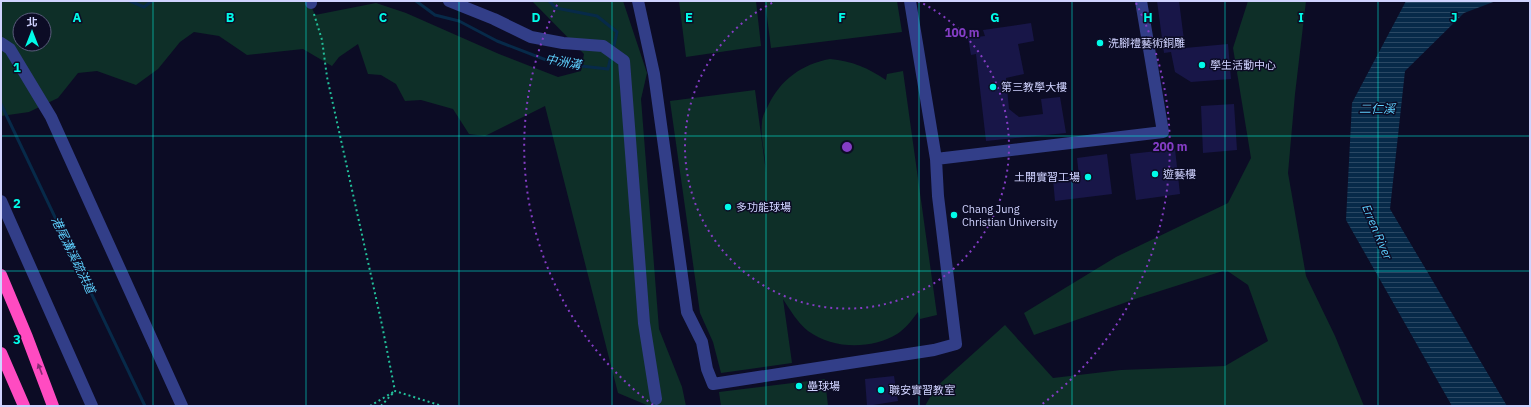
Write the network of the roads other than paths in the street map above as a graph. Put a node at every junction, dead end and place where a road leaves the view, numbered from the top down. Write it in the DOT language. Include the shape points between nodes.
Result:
graph roads {
  1 [pos="449,1"];
  2 [pos="638,1"];
  3 [pos="910,1"];
  4 [pos="1141,1"];
  5 [pos="1,43"];
  6 [pos="936,159"];
  7 [pos="1,201"];
  8 [pos="1,275"];
  9 [pos="1,353"];
  10 [pos="656,399"];
  11 [pos="24,406"];
  12 [pos="53,406"];
  13 [pos="92,406"];
  14 [pos="182,406"];
  1 -- 10 [label="lane" via="531,37 603,46 624,61 644,323"];
  2 -- 6 [label="lane" via="654,74 687,312 702,342 707,369 713,384 934,350 956,344"];
  3 -- 6 [label="lane"];
  4 -- 6 [label="lane" via="1163,132"];
  5 -- 14 [label="lane" via="10,49 51,117"];
  7 -- 13 [label="lane"];
  12 -- 8 [label="highway, one-way"];
  9 -- 11 [label="highway"];
}
